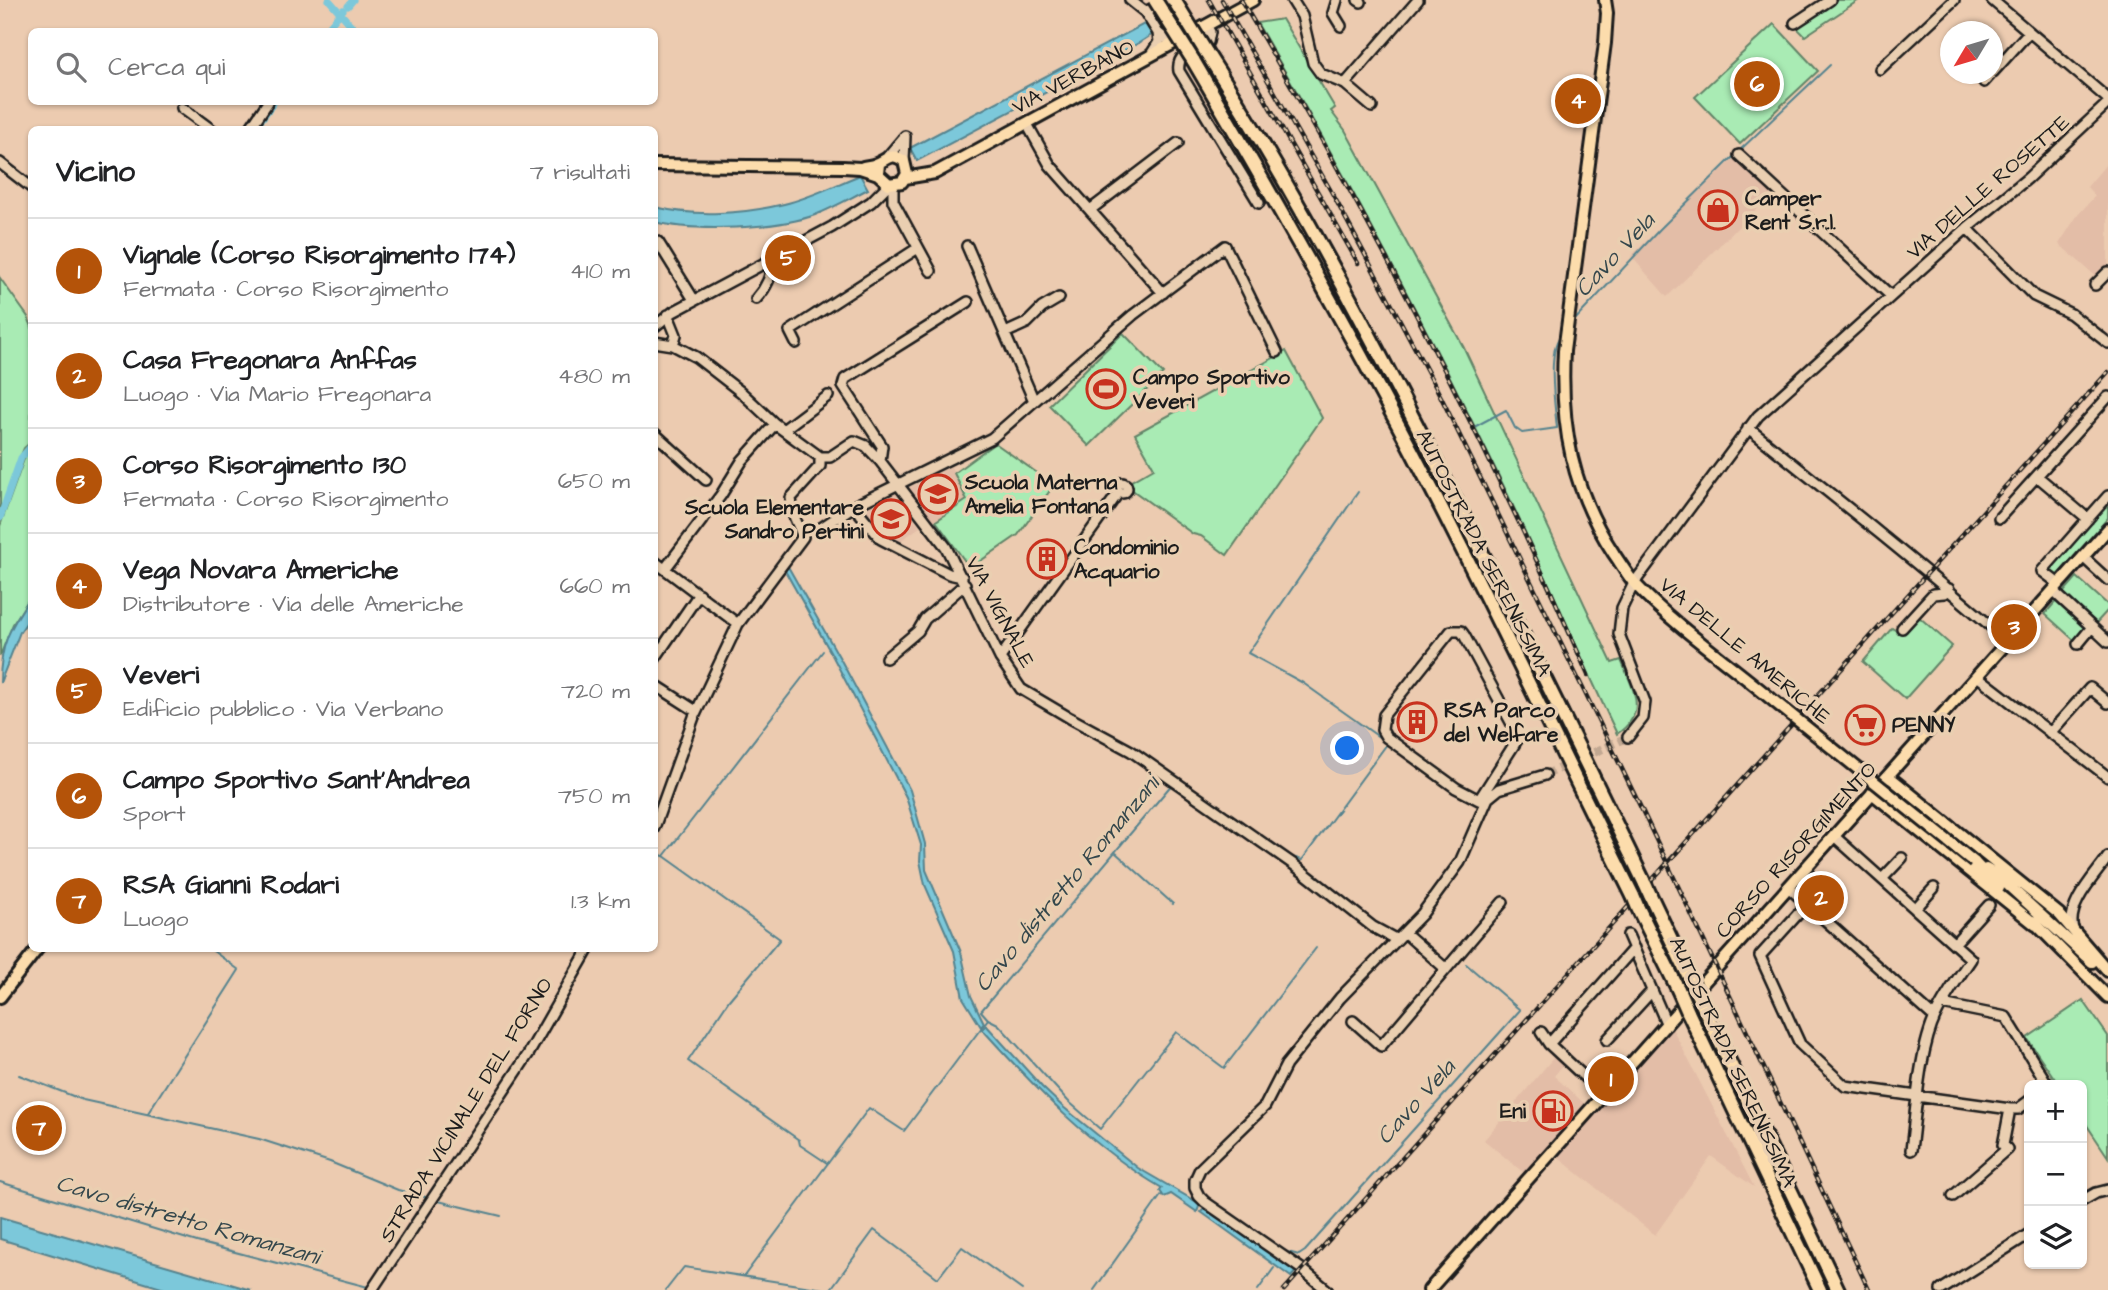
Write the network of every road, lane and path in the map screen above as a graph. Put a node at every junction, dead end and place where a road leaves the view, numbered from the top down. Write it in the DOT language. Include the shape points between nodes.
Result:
graph roads {
  1 [pos="1130,0"];
  2 [pos="1156,0"];
  3 [pos="1172,0"];
  4 [pos="1253,0"];
  5 [pos="1292,0"];
  6 [pos="1337,0"];
  7 [pos="1418,0"];
  8 [pos="1605,0"];
  9 [pos="1830,0"];
  10 [pos="1954,0"];
  11 [pos="1992,0"];
  12 [pos="1148,16"];
  13 [pos="1795,23"];
  14 [pos="1341,26"];
  15 [pos="1208,27"];
  16 [pos="2029,32"];
  17 [pos="1158,33"];
  18 [pos="1180,41"];
  19 [pos="1163,51"];
  20 [pos="1150,57"];
  21 [pos="1186,60"];
  22 [pos="2003,61"];
  23 [pos="1880,69"];
  24 [pos="1345,84"];
  25 [pos="2108,101"];
  26 [pos="266,105"];
  27 [pos="1372,107"];
  28 [pos="181,108"];
  29 [pos="1027,124"];
  30 [pos="206,126"];
  31 [pos="252,126"];
  32 [pos="1178,143"];
  33 [pos="984,146"];
  34 [pos="1739,155"];
  35 [pos="0,163"];
  36 [pos="905,163"];
  37 [pos="658,165"];
  38 [pos="882,165"];
  39 [pos="905,178"];
  40 [pos="28,185"];
  41 [pos="891,185"];
  42 [pos="1259,203"];
  43 [pos="1277,205"];
  44 [pos="1090,210"];
  45 [pos="1967,228"];
  46 [pos="658,242"];
  47 [pos="967,246"];
  48 [pos="918,248"];
  49 [pos="1296,253"];
  50 [pos="772,259"];
  51 [pos="931,271"];
  52 [pos="2108,272"];
  53 [pos="2095,285"];
  54 [pos="1163,293"];
  55 [pos="1891,296"];
  56 [pos="1059,298"];
  57 [pos="755,299"];
  58 [pos="694,300"];
  59 [pos="968,302"];
  60 [pos="668,315"];
  61 [pos="658,324"];
  62 [pos="1005,333"];
  63 [pos="658,343"];
  64 [pos="796,343"];
  65 [pos="2108,343"];
  66 [pos="673,345"];
  67 [pos="1277,352"];
  68 [pos="828,396"];
  69 [pos="2108,397"];
  70 [pos="1034,401"];
  71 [pos="779,427"];
  72 [pos="1748,428"];
  73 [pos="658,437"];
  74 [pos="1399,443"];
  75 [pos="820,457"];
  76 [pos="880,461"];
  77 [pos="2037,476"];
  78 [pos="706,480"];
  79 [pos="899,484"];
  80 [pos="1119,492"];
  81 [pos="2108,496"];
  82 [pos="854,506"];
  83 [pos="1999,518"];
  84 [pos="2088,519"];
  85 [pos="818,530"];
  86 [pos="2108,530"];
  87 [pos="2083,557"];
  88 [pos="658,564"];
  89 [pos="665,569"];
  90 [pos="964,580"];
  91 [pos="2108,580"];
  92 [pos="1634,583"];
  93 [pos="2056,588"];
  94 [pos="1949,589"];
  95 [pos="699,594"];
  96 [pos="738,624"];
  97 [pos="2092,627"];
  98 [pos="1902,628"];
  99 [pos="2008,641"];
  100 [pos="2108,642"];
  101 [pos="2078,643"];
  102 [pos="658,654"];
  103 [pos="886,658"];
  104 [pos="1000,658"];
  105 [pos="1977,676"];
  106 [pos="658,687"];
  107 [pos="2108,703"];
  108 [pos="696,711"];
  109 [pos="2050,733"];
  110 [pos="1628,737"];
  111 [pos="1558,745"];
  112 [pos="1545,775"];
  113 [pos="1888,776"];
  114 [pos="2108,777"];
  115 [pos="1872,793"];
  116 [pos="1482,802"];
  117 [pos="658,817"];
  118 [pos="1834,836"];
  119 [pos="2108,857"];
  120 [pos="1902,858"];
  121 [pos="1975,862"];
  122 [pos="1882,879"];
  123 [pos="1788,887"];
  124 [pos="1934,888"];
  125 [pos="2080,898"];
  126 [pos="1503,902"];
  127 [pos="1807,904"];
  128 [pos="1989,905"];
  129 [pos="2031,906"];
  130 [pos="1915,909"];
  131 [pos="2059,914"];
  132 [pos="2036,925"];
  133 [pos="2074,931"];
  134 [pos="1628,935"];
  135 [pos="1401,937"];
  136 [pos="1954,944"];
  137 [pos="1634,948"];
  138 [pos="35,952"];
  139 [pos="587,952"];
  140 [pos="1446,969"];
  141 [pos="2108,974"];
  142 [pos="1652,991"];
  143 [pos="0,997"];
  144 [pos="2108,997"];
  145 [pos="1942,1004"];
  146 [pos="1934,1017"];
  147 [pos="1353,1021"];
  148 [pos="1667,1025"];
  149 [pos="1541,1032"];
  150 [pos="1607,1040"];
  151 [pos="1549,1044"];
  152 [pos="2045,1080"];
  153 [pos="1605,1096"];
  154 [pos="1917,1096"];
  155 [pos="2024,1104"];
  156 [pos="2010,1110"];
  157 [pos="1911,1150"];
  158 [pos="2108,1190"];
  159 [pos="1953,1196"];
  160 [pos="2087,1198"];
  161 [pos="2024,1237"];
  162 [pos="373,1289"];
  163 [pos="1327,1290"];
  164 [pos="1429,1290"];
  165 [pos="1820,1290"];
  166 [pos="1838,1290"];
  167 [pos="1941,1290"];
  1 -- 12 [label="street"];
  2 -- 21 [label="highway, AUTOSTRADA SERENISSIMA, bridge"];
  3 -- 12 [label="street"];
  3 -- 166 [label="highway, AUTOSTRADA SERENISSIMA, bridge" via="1245,114 1331,264 1494,576"];
  4 -- 15 [label="main road, VIA VERBANO"];
  5 -- 24 [label="street" via="1302,16 1314,63 1321,74"];
  6 -- 14 [label="street" via="1333,13"];
  7 -- 24 [label="street"];
  8 -- 92 [label="main road, VIA DELLE AMERICHE" via="1605,43 1564,351 1562,398 1574,469 1587,506"];
  9 -- 13 [label="street"];
  10 -- 23 [label="street"];
  11 -- 16 [label="street"];
  12 -- 17 [label="street"];
  15 -- 18 [label="main road, VIA VERBANO"];
  15 -- 21 [label="street" via="1208,42 1182,55"];
  16 -- 22 [label="street"];
  16 -- 25 [label="street"];
  17 -- 18 [label="street"];
  17 -- 20 [label="street" via="1159,42"];
  18 -- 19 [label="main road, VIA VERBANO"];
  19 -- 20 [label="main road, VIA VERBANO"];
  19 -- 21 [label="street"];
  20 -- 29 [label="main road, VIA VERBANO"];
  21 -- 42 [label="street" via="1179,71 1184,81"];
  21 -- 43 [label="highway, AUTOSTRADA SERENISSIMA"];
  24 -- 27 [label="street"];
  25 -- 45 [label="street, VIA DELLE ROSETTE" via="2028,178"];
  26 -- 31 [label="street"];
  28 -- 30 [label="street"];
  29 -- 33 [label="main road, VIA VERBANO"];
  29 -- 44 [label="street" via="1050,165"];
  32 -- 44 [label="street"];
  33 -- 36 [label="main road, VIA VERBANO" via="933,168"];
  33 -- 39 [label="main road, VIA VERBANO" via="935,173"];
  34 -- 55 [label="street"];
  35 -- 40 [label="street"];
  36 -- 38 [label="main road" via="896,156"];
  36 -- 38 [label="street" via="905,136"];
  36 -- 39 [label="main road"];
  37 -- 38 [label="main road"];
  38 -- 41 [label="main road" via="884,182"];
  39 -- 41 [label="main road"];
  41 -- 48 [label="street" via="893,201"];
  41 -- 50 [label="street" via="861,209"];
  43 -- 49 [label="highway"];
  43 -- 111 [label="highway, AUTOSTRADA SERENISSIMA" via="1415,456"];
  44 -- 54 [label="street"];
  45 -- 55 [label="street, VIA DELLE ROSETTE"];
  45 -- 65 [label="street" via="2034,296 2071,314"];
  46 -- 58 [label="street"];
  47 -- 62 [label="street"];
  48 -- 51 [label="street"];
  48 -- 64 [label="street" via="790,331"];
  50 -- 57 [label="street" via="765,289"];
  50 -- 58 [label="street"];
  52 -- 53 [label="street"];
  54 -- 67 [label="street" via="1225,246"];
  54 -- 70 [label="street"];
  55 -- 72 [label="street, VIA DELLE ROSETTE"];
  56 -- 62 [label="street" via="1027,323"];
  58 -- 60 [label="street"];
  59 -- 76 [label="street" via="845,379 843,386 882,446"];
  60 -- 61 [label="street"];
  60 -- 66 [label="street" via="676,335"];
  62 -- 70 [label="street"];
  63 -- 66 [label="street"];
  66 -- 71 [label="street" via="741,391"];
  68 -- 71 [label="street"];
  69 -- 77 [label="street"];
  70 -- 79 [label="street" via="992,438"];
  71 -- 75 [label="street"];
  71 -- 89 [label="street" via="742,461"];
  72 -- 92 [label="street, VIA DELLE ROSETTE"];
  72 -- 94 [label="street"];
  73 -- 78 [label="street"];
  74 -- 111 [label="highway" via="1534,710"];
  75 -- 76 [label="street, VIA VIGNALE" via="830,457 854,441"];
  75 -- 96 [label="street" via="820,466 790,498 803,537"];
  76 -- 79 [label="street, VIA VIGNALE"];
  77 -- 83 [label="street"];
  77 -- 84 [label="street"];
  79 -- 82 [label="street"];
  79 -- 90 [label="street, VIA VIGNALE" via="946,547"];
  80 -- 104 [label="street"];
  81 -- 84 [label="street"];
  82 -- 85 [label="street"];
  82 -- 90 [label="street" via="881,539"];
  84 -- 93 [label="street" via="2042,570"];
  86 -- 87 [label="main road, CORSO RISORGIMENTO"];
  87 -- 91 [label="street"];
  87 -- 93 [label="main road, CORSO RISORGIMENTO"];
  88 -- 89 [label="street"];
  89 -- 95 [label="street"];
  90 -- 103 [label="street" via="918,631"];
  90 -- 104 [label="street, VIA VIGNALE"];
  92 -- 110 [label="street, VIA DELLE ROSETTE" via="1622,608 1619,634 1645,702 1643,718"];
  92 -- 121 [label="main road, VIA DELLE AMERICHE, bridge"];
  93 -- 97 [label="street"];
  93 -- 99 [label="main road, CORSO RISORGIMENTO"];
  94 -- 98 [label="street" via="1933,594"];
  94 -- 99 [label="street"];
  95 -- 96 [label="street"];
  95 -- 102 [label="street"];
  96 -- 108 [label="street"];
  97 -- 100 [label="street"];
  97 -- 101 [label="street"];
  99 -- 105 [label="main road, CORSO RISORGIMENTO"];
  104 -- 135 [label="street, VIA VIGNALE" via="1021,689 1116,741 1293,864 1386,936"];
  105 -- 109 [label="street"];
  105 -- 113 [label="main road, CORSO RISORGIMENTO"];
  106 -- 108 [label="street"];
  107 -- 109 [label="street" via="2090,688"];
  108 -- 117 [label="street"];
  109 -- 114 [label="street"];
  111 -- 165 [label="highway, AUTOSTRADA SERENISSIMA, bridge"];
  112 -- 116 [label="street" via="1499,789"];
  113 -- 115 [label="main road, CORSO RISORGIMENTO"];
  113 -- 131 [label="main road"];
  115 -- 118 [label="main road, CORSO RISORGIMENTO"];
  115 -- 132 [label="main road"];
  116 -- 116 [label="street" via="1456,788 1382,730 1384,715 1446,634 1456,630 1464,635 1519,737"];
  116 -- 135 [label="street" via="1460,862"];
  118 -- 122 [label="street"];
  118 -- 123 [label="main road, CORSO RISORGIMENTO"];
  119 -- 125 [label="street"];
  120 -- 122 [label="street"];
  121 -- 129 [label="main road, VIA DELLE AMERICHE"];
  121 -- 132 [label="main road, VIA DELLE AMERICHE"];
  122 -- 130 [label="street"];
  123 -- 127 [label="street"];
  123 -- 148 [label="main road, CORSO RISORGIMENTO"];
  124 -- 130 [label="street"];
  125 -- 131 [label="street"];
  125 -- 133 [label="street" via="2071,923"];
  126 -- 140 [label="street"];
  127 -- 146 [label="street"];
  127 -- 154 [label="street" via="1760,956 1800,1044 1845,1086"];
  128 -- 136 [label="street"];
  129 -- 131 [label="main road" via="2047,915"];
  129 -- 141 [label="main road, VIA DELLE AMERICHE"];
  130 -- 136 [label="street"];
  131 -- 133 [label="main road"];
  132 -- 144 [label="main road, VIA DELLE AMERICHE"];
  133 -- 141 [label="main road"];
  134 -- 137 [label="street"];
  135 -- 140 [label="street, VIA VIGNALE"];
  135 -- 163 [label="street" via="1340,998 1286,1065 1265,1106 1211,1157 1195,1180 1205,1202"];
  136 -- 145 [label="street" via="1971,959"];
  137 -- 142 [label="street"];
  137 -- 151 [label="street"];
  138 -- 143 [label="main road"];
  139 -- 162 [label="street, STRADA VICINALE DEL FORNO" via="529,1053"];
  140 -- 147 [label="street" via="1381,1046"];
  142 -- 148 [label="street"];
  142 -- 150 [label="street"];
  145 -- 146 [label="street"];
  145 -- 152 [label="street" via="2006,1017"];
  146 -- 154 [label="street"];
  148 -- 153 [label="main road, CORSO RISORGIMENTO"];
  149 -- 151 [label="street"];
  151 -- 153 [label="street"];
  153 -- 164 [label="main road, CORSO RISORGIMENTO"];
  154 -- 156 [label="street"];
  154 -- 157 [label="street"];
  155 -- 156 [label="street"];
  156 -- 159 [label="street" via="2003,1145 2007,1149"];
  158 -- 160 [label="street"];
  161 -- 167 [label="street"];
}
